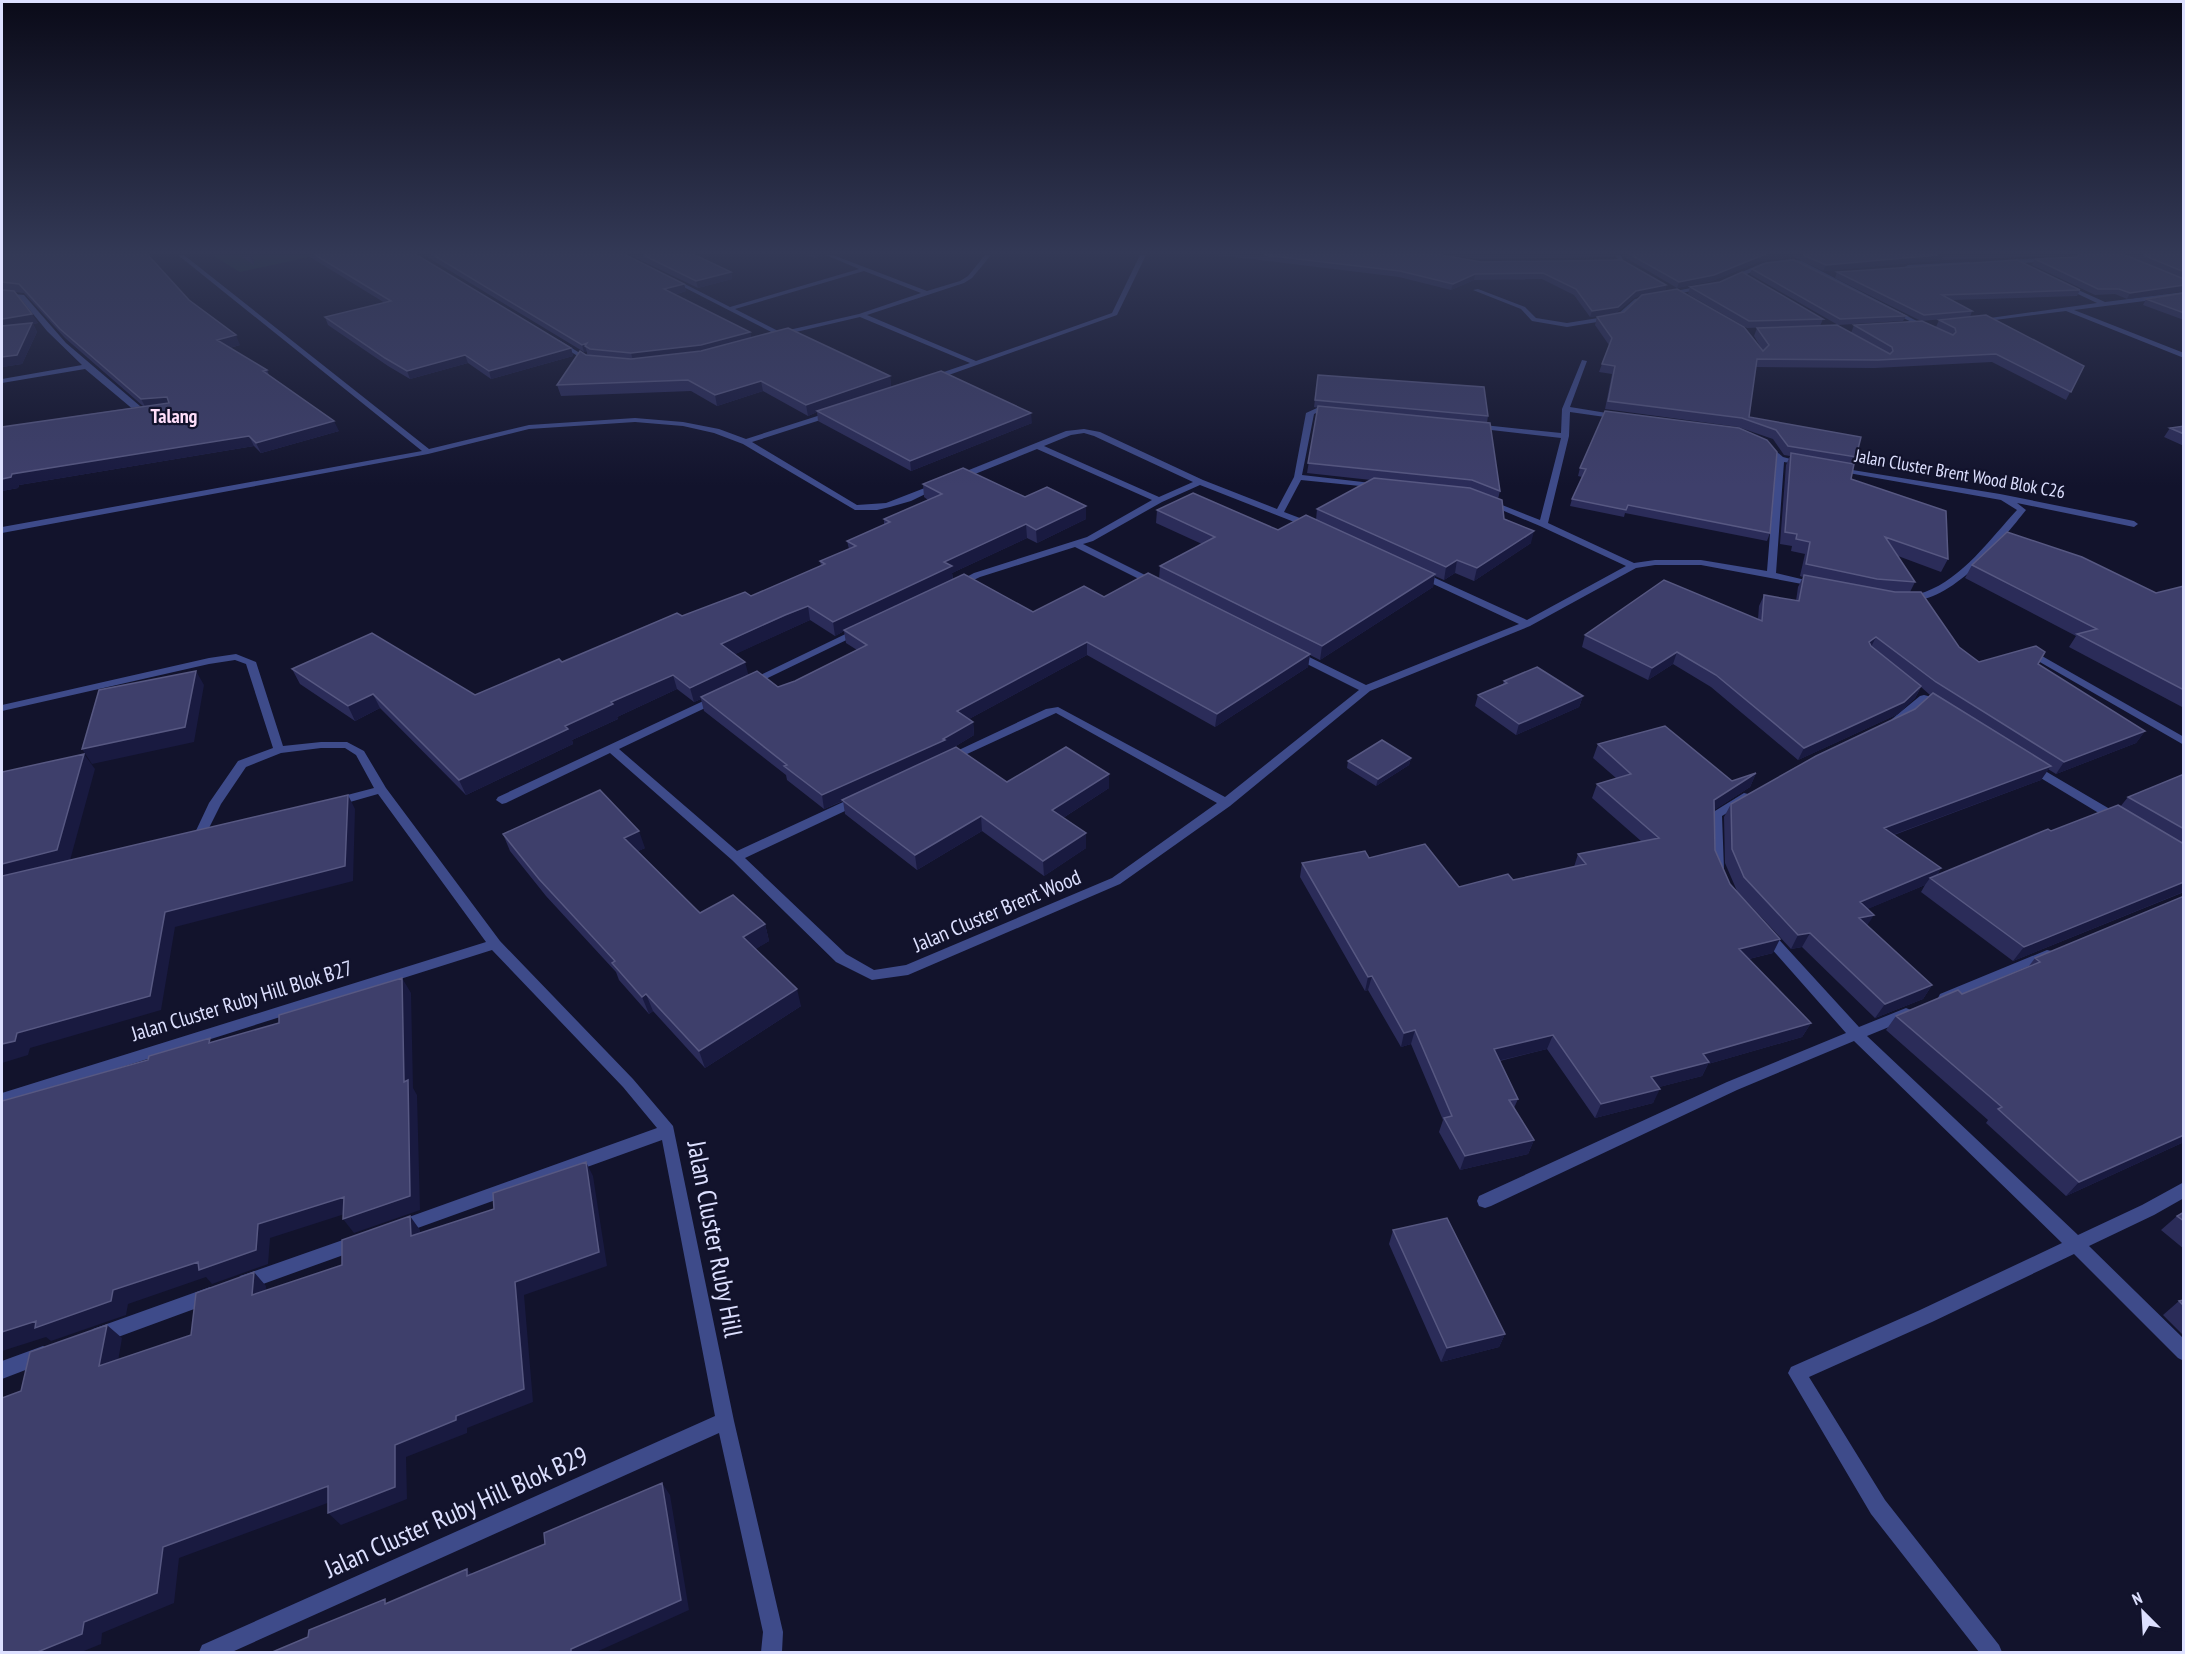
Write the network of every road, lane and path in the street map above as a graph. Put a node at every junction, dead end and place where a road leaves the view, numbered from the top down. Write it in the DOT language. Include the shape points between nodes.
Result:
graph roads {
  1 [pos="49,332"];
  2 [pos="278,332"];
  3 [pos="777,332"];
  4 [pos="788,332"];
  5 [pos="902,332"];
  6 [pos="1065,332"];
  7 [pos="1936,332"];
  8 [pos="2124,332"];
  9 [pos="780,334"];
  10 [pos="1939,334"];
  11 [pos="549,337"];
  12 [pos="769,338"];
  13 [pos="2184,356"];
  14 [pos="1584,361"];
  15 [pos="597,363"];
  16 [pos="977,364"];
  17 [pos="86,367"];
  18 [pos="2,381"];
  19 [pos="922,383"];
  20 [pos="845,409"];
  21 [pos="1566,409"];
  22 [pos="1344,412"];
  23 [pos="133,416"];
  24 [pos="1630,418"];
  25 [pos="1461,425"];
  26 [pos="1565,436"];
  27 [pos="746,442"];
  28 [pos="1038,446"];
  29 [pos="1772,447"];
  30 [pos="428,452"];
  31 [pos="1780,459"];
  32 [pos="1815,465"];
  33 [pos="1826,467"];
  34 [pos="1298,477"];
  35 [pos="1200,482"];
  36 [pos="1388,486"];
  37 [pos="2004,498"];
  38 [pos="1159,500"];
  39 [pos="1479,500"];
  40 [pos="1280,511"];
  41 [pos="1543,524"];
  42 [pos="2134,524"];
  43 [pos="2,530"];
  44 [pos="1323,531"];
  45 [pos="1076,544"];
  46 [pos="1633,566"];
  47 [pos="1409,570"];
  48 [pos="1771,576"];
  49 [pos="1162,587"];
  50 [pos="1830,588"];
  51 [pos="946,590"];
  52 [pos="1902,598"];
  53 [pos="873,624"];
  54 [pos="1527,624"];
  55 [pos="1280,646"];
  56 [pos="2035,656"];
  57 [pos="737,689"];
  58 [pos="1366,689"];
  59 [pos="727,694"];
  60 [pos="1924,697"];
  61 [pos="2,708"];
  62 [pos="1883,727"];
  63 [pos="2181,738"];
  64 [pos="611,748"];
  65 [pos="279,750"];
  66 [pos="2015,757"];
  67 [pos="940,762"];
  68 [pos="1760,788"];
  69 [pos="381,790"];
  70 [pos="865,797"];
  71 [pos="502,800"];
  72 [pos="1226,802"];
  73 [pos="324,805"];
  74 [pos="2125,824"];
  75 [pos="199,837"];
  76 [pos="736,857"];
  77 [pos="1724,884"];
  78 [pos="1761,929"];
  79 [pos="495,944"];
  80 [pos="2063,948"];
  81 [pos="1857,1035"];
  82 [pos="2,1099"];
  83 [pos="668,1131"];
  84 [pos="2184,1189"];
  85 [pos="1485,1201"];
  86 [pos="390,1230"];
  87 [pos="368,1239"];
  88 [pos="2075,1244"];
  89 [pos="79,1342"];
  90 [pos="57,1350"];
  91 [pos="2184,1352"];
  92 [pos="2,1370"];
  93 [pos="725,1421"];
  94 [pos="209,1653"];
  95 [pos="772,1653"];
  96 [pos="1992,1653"];
  1 -- 17 [label="street"];
  2 -- 30 [label="street"];
  3 -- 9 [label="street"];
  4 -- 9 [label="street"];
  5 -- 16 [label="street"];
  6 -- 16 [label="street"];
  7 -- 10 [label="street"];
  8 -- 13 [label="street"];
  9 -- 12 [label="street"];
  11 -- 15 [label="street"];
  14 -- 21 [label="street"];
  16 -- 19 [label="street"];
  17 -- 18 [label="street"];
  17 -- 23 [label="street" via="148,413"];
  20 -- 27 [label="street"];
  21 -- 24 [label="street"];
  21 -- 26 [label="street"];
  22 -- 34 [label="street" via="1310,413"];
  25 -- 26 [label="street"];
  26 -- 41 [label="street"];
  27 -- 28 [label="street" via="855,507 869,510 889,506"];
  27 -- 30 [label="street" via="683,424 635,420 529,427"];
  28 -- 35 [label="street" via="1075,432 1090,431"];
  28 -- 38 [label="street"];
  29 -- 31 [label="street"];
  30 -- 43 [label="street"];
  31 -- 32 [label="street"];
  31 -- 48 [label="street"];
  33 -- 37 [label="street, Jalan Cluster Brent Wood Blok C26"];
  34 -- 36 [label="street"];
  34 -- 40 [label="street"];
  35 -- 38 [label="street"];
  35 -- 40 [label="street"];
  37 -- 42 [label="street, Jalan Cluster Brent Wood Blok C26"];
  37 -- 52 [label="street" via="2022,510 1954,581 1924,598"];
  38 -- 45 [label="street"];
  39 -- 41 [label="street"];
  40 -- 44 [label="street"];
  41 -- 46 [label="street"];
  45 -- 49 [label="street"];
  45 -- 51 [label="street" via="977,575"];
  46 -- 48 [label="street, Jalan Cluster Brent Wood" via="1688,561"];
  46 -- 54 [label="street, Jalan Cluster Brent Wood"];
  47 -- 54 [label="street"];
  48 -- 50 [label="street, Jalan Cluster Brent Wood"];
  53 -- 57 [label="street"];
  54 -- 58 [label="street, Jalan Cluster Brent Wood"];
  55 -- 58 [label="street"];
  56 -- 63 [label="street"];
  58 -- 72 [label="street, Jalan Cluster Brent Wood"];
  59 -- 64 [label="street"];
  60 -- 62 [label="street" via="1903,718"];
  61 -- 65 [label="street" via="236,657 251,662"];
  64 -- 71 [label="street"];
  64 -- 76 [label="street, Jalan Cluster Brent Wood"];
  65 -- 69 [label="street, Jalan Cluster Ruby Hill" via="347,745 360,753"];
  65 -- 75 [label="street, Jalan Cluster Ruby Hill" via="237,769"];
  66 -- 74 [label="street"];
  67 -- 72 [label="street" via="1058,710"];
  68 -- 77 [label="street" via="1716,814 1717,862"];
  69 -- 73 [label="street"];
  69 -- 79 [label="street, Jalan Cluster Ruby Hill"];
  70 -- 76 [label="street"];
  72 -- 76 [label="street, Jalan Cluster Brent Wood" via="1116,881 908,970 872,975 841,958"];
  78 -- 81 [label="street"];
  79 -- 82 [label="street, Jalan Cluster Ruby Hill Blok B27"];
  79 -- 83 [label="street, Jalan Cluster Ruby Hill" via="628,1083"];
  80 -- 81 [label="street"];
  81 -- 85 [label="street" via="1732,1086"];
  81 -- 88 [label="street"];
  83 -- 86 [label="street"];
  83 -- 93 [label="street, Jalan Cluster Ruby Hill"];
  84 -- 88 [label="street"];
  87 -- 89 [label="street"];
  88 -- 91 [label="street"];
  88 -- 96 [label="street" via="1797,1373 1878,1507"];
  90 -- 92 [label="street"];
  93 -- 94 [label="street, Jalan Cluster Ruby Hill Blok B29"];
  93 -- 95 [label="street, Jalan Cluster Ruby Hill" via="773,1632"];
}
